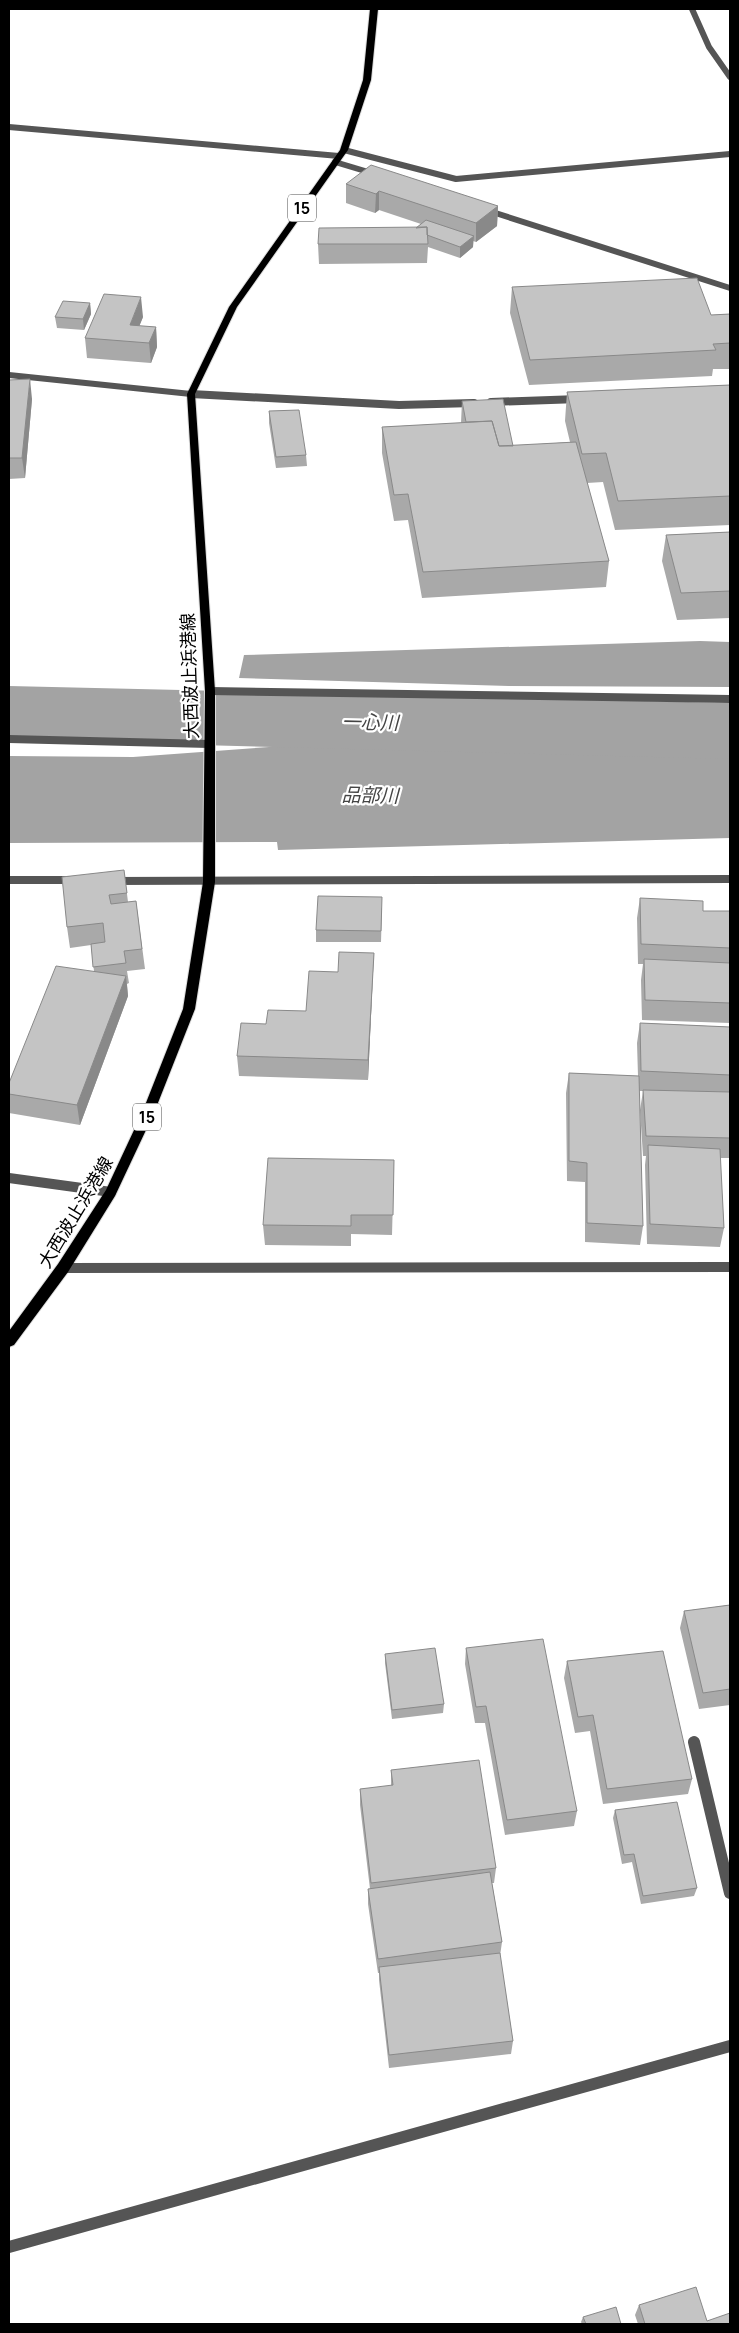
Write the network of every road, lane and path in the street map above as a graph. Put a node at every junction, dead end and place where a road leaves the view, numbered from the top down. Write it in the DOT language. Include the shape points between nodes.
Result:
graph roads {
  1 [pos="374,9"];
  2 [pos="692,9"];
  3 [pos="730,77"];
  4 [pos="9,127"];
  5 [pos="730,154"];
  6 [pos="339,156"];
  7 [pos="382,177"];
  8 [pos="476,207"];
  9 [pos="730,288"];
  10 [pos="9,376"];
  11 [pos="192,394"];
  12 [pos="584,399"];
  13 [pos="210,691"];
  14 [pos="730,698"];
  15 [pos="9,740"];
  16 [pos="209,745"];
  17 [pos="730,879"];
  18 [pos="9,880"];
  19 [pos="88,880"];
  20 [pos="106,881"];
  21 [pos="209,882"];
  22 [pos="9,1178"];
  23 [pos="111,1192"];
  24 [pos="730,1267"];
  25 [pos="63,1268"];
  26 [pos="9,1341"];
  27 [pos="694,1742"];
  28 [pos="730,1893"];
  29 [pos="730,2046"];
  30 [pos="9,2247"];
  1 -- 6 [label="main road, 大西波止浜港線 / 15" via="367,80"];
  2 -- 3 [label="street" via="709,47"];
  4 -- 6 [label="street"];
  5 -- 6 [label="street" via="456,180"];
  6 -- 7 [label="street"];
  6 -- 11 [label="main road, 大西波止浜港線 / 15" via="233,307"];
  8 -- 9 [label="street"];
  10 -- 11 [label="street"];
  11 -- 12 [label="street" via="400,405"];
  11 -- 13 [label="main road, 大西波止浜港線 / 15"];
  13 -- 14 [label="street"];
  13 -- 16 [label="main road, 大西波止浜港線 / 15"];
  15 -- 16 [label="street"];
  16 -- 21 [label="main road, 大西波止浜港線 / 15"];
  17 -- 21 [label="street"];
  18 -- 19 [label="street"];
  20 -- 21 [label="street"];
  21 -- 23 [label="main road, 大西波止浜港線 / 15" via="188,1010 148,1113"];
  22 -- 23 [label="street"];
  23 -- 25 [label="main road, 大西波止浜港線 / 15"];
  24 -- 25 [label="street"];
  25 -- 26 [label="main road, 大西波止浜港線 / 15"];
  27 -- 28 [label="street"];
  29 -- 30 [label="street"];
}
